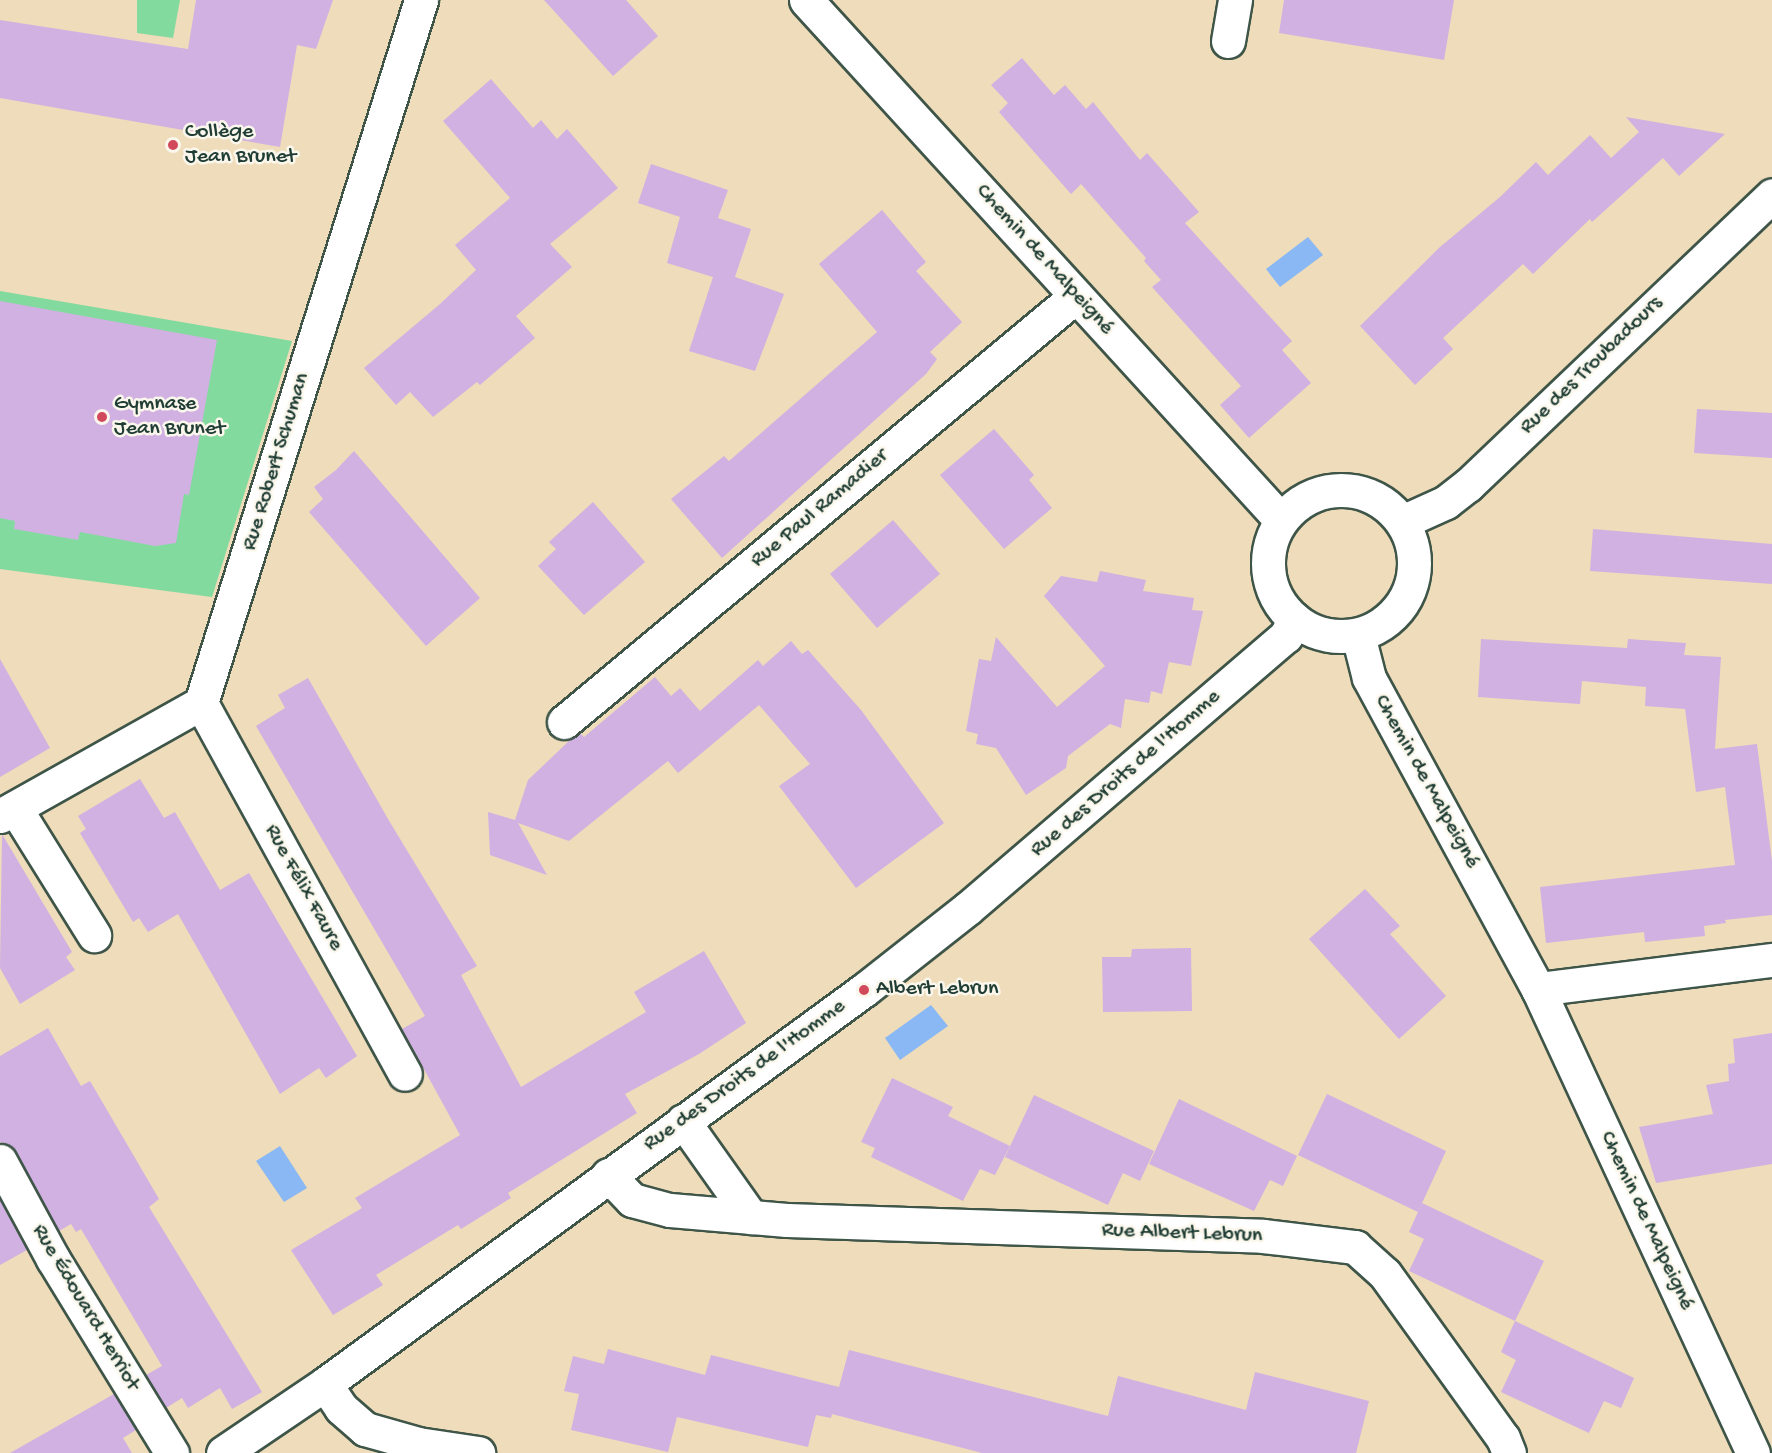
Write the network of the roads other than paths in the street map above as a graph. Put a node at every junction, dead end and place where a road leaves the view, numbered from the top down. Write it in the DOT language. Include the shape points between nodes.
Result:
graph roads {
  1 [pos="421,0"];
  2 [pos="806,0"];
  3 [pos="1235,0"];
  4 [pos="1228,41"];
  5 [pos="1772,195"];
  6 [pos="1076,296"];
  7 [pos="1281,520"];
  8 [pos="1401,522"];
  9 [pos="1294,619"];
  10 [pos="1358,635"];
  11 [pos="201,703"];
  12 [pos="564,722"];
  13 [pos="8,812"];
  14 [pos="94,935"];
  15 [pos="1772,960"];
  16 [pos="1538,989"];
  17 [pos="405,1074"];
  18 [pos="683,1121"];
  19 [pos="0,1161"];
  20 [pos="608,1175"];
  21 [pos="751,1217"];
  22 [pos="325,1384"];
  23 [pos="172,1453"];
  24 [pos="223,1453"];
  25 [pos="478,1453"];
  26 [pos="1509,1453"];
  27 [pos="1753,1453"];
  1 -- 11 [label="street, Rue Robert Schuman"];
  2 -- 6 [label="street, Chemin de Malpeigné"];
  3 -- 4 [label="street"];
  5 -- 8 [label="street, Rue des Troubadours" via="1468,485 1446,502"];
  6 -- 7 [label="street, Chemin de Malpeigné"];
  6 -- 12 [label="street, Rue Paul Ramadier"];
  7 -- 8 [label="street" via="1298,503 1319,493 1342,490 1365,493 1386,505"];
  7 -- 9 [label="street" via="1272,536 1268,572 1273,590"];
  8 -- 10 [label="street" via="1411,540 1413,580 1393,615"];
  9 -- 10 [label="street" via="1314,631"];
  9 -- 18 [label="street, Rue des Droits de l'Homme" via="1286,636 966,909 825,1020"];
  10 -- 16 [label="street, Chemin de Malpeigné" via="1369,678"];
  11 -- 13 [label="street"];
  11 -- 17 [label="street, Rue Félix Faure"];
  13 -- 14 [label="street"];
  15 -- 16 [label="street"];
  16 -- 27 [label="street, Chemin de Malpeigné"];
  18 -- 20 [label="street, Rue des Droits de l'Homme"];
  18 -- 21 [label="street"];
  19 -- 23 [label="street, Rue Édouard Herriot" via="53,1259"];
  20 -- 21 [label="street, Rue Albert Lebrun" via="632,1200 670,1210"];
  20 -- 22 [label="street, Rue des Droits de l'Homme"];
  21 -- 26 [label="street, Rue Albert Lebrun" via="1263,1236 1354,1247 1385,1274 1503,1438"];
  22 -- 24 [label="street, Rue des Droits de l'Homme"];
  22 -- 25 [label="street" via="341,1408 365,1429 418,1444"];
}
